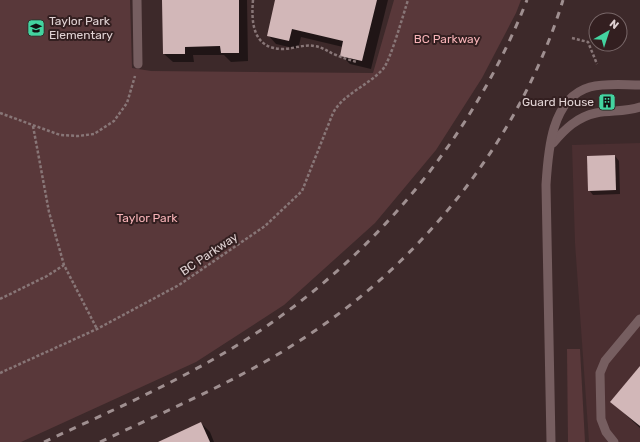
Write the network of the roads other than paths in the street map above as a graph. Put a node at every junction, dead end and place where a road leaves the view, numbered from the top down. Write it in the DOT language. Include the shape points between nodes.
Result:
graph roads {
  1 [pos="137,0"];
  2 [pos="138,64"];
  3 [pos="640,85"];
  4 [pos="640,107"];
  5 [pos="552,144"];
  6 [pos="640,319"];
  7 [pos="551,442"];
  8 [pos="614,442"];
  1 -- 2 [label="lane"];
  3 -- 5 [label="lane" via="597,86 576,94 563,108"];
  4 -- 5 [label="lane" via="584,116 563,131"];
  5 -- 7 [label="lane" via="546,185"];
  6 -- 8 [label="lane" via="605,361 600,373 601,419 606,432"];
}
